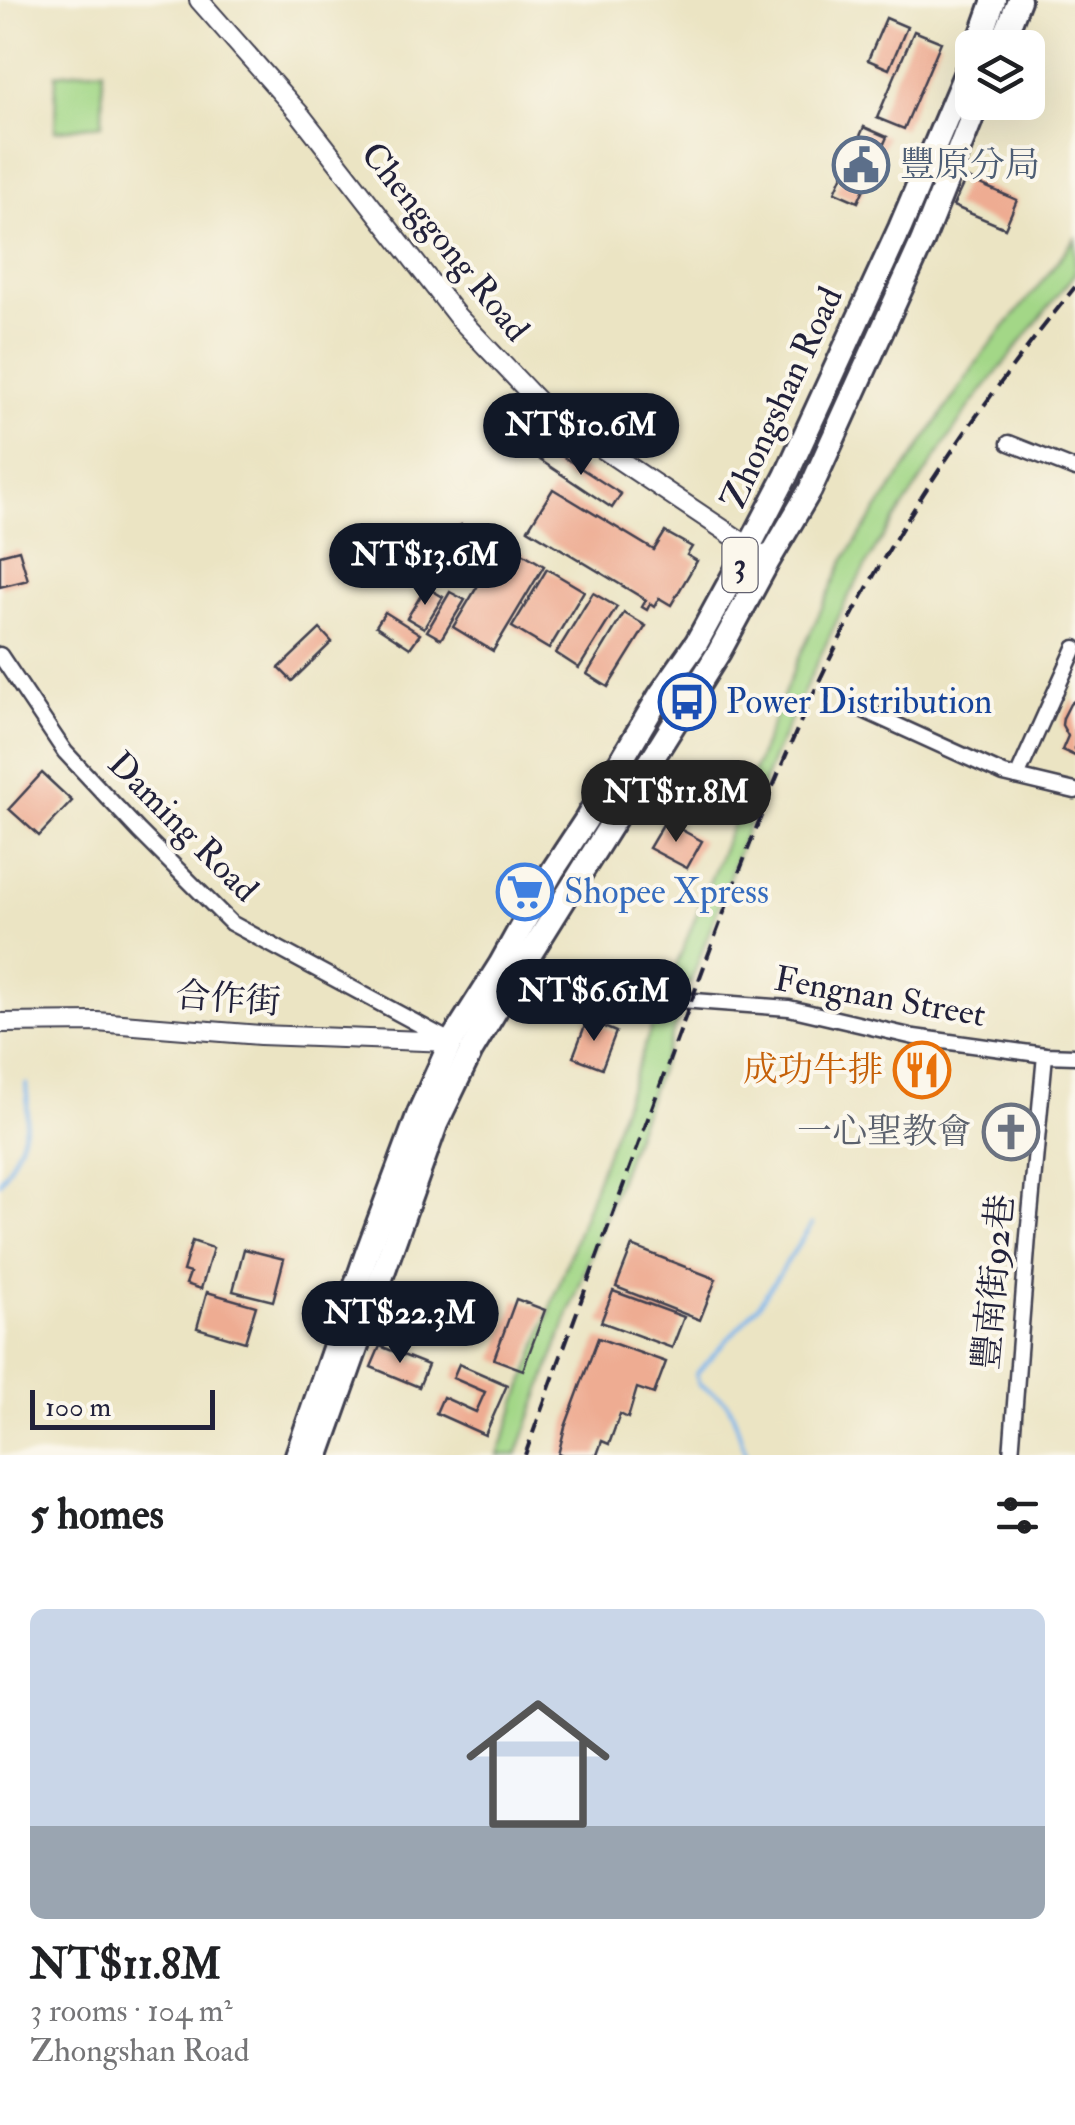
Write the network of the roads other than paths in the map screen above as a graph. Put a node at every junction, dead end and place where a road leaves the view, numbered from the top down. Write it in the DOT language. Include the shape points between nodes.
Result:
graph roads {
  1 [pos="198,0"];
  2 [pos="994,0"];
  3 [pos="1019,0"];
  4 [pos="983,30"];
  5 [pos="1007,30"];
  6 [pos="955,98"];
  7 [pos="971,120"];
  8 [pos="1010,443"];
  9 [pos="1075,469"];
  10 [pos="759,554"];
  11 [pos="0,654"];
  12 [pos="1073,656"];
  13 [pos="859,708"];
  14 [pos="1017,776"];
  15 [pos="1075,790"];
  16 [pos="508,970"];
  17 [pos="0,1023"];
  18 [pos="461,1046"];
  19 [pos="1046,1055"];
  20 [pos="1075,1056"];
  21 [pos="298,1455"];
  22 [pos="318,1455"];
  23 [pos="1010,1455"];
  1 -- 10 [label="street, Chenggong Road" via="299,114 457,316 550,413"];
  2 -- 4 [label="main road"];
  3 -- 5 [label="main road"];
  6 -- 10 [label="main road, Zhongshan Road / 3" via="786,476"];
  7 -- 10 [label="main road, Zhongshan Road / 3" via="810,490"];
  8 -- 9 [label="street"];
  10 -- 16 [label="main road, Zhongshan Road / 3" via="660,695 553,870"];
  11 -- 18 [label="street, Daming Road" via="65,752 231,923"];
  12 -- 14 [label="street"];
  13 -- 14 [label="street"];
  14 -- 15 [label="street"];
  16 -- 18 [label="main road, Zhongshan Road / 3"];
  16 -- 19 [label="street, Fengnan Street" via="600,998 789,1008 914,1037"];
  17 -- 18 [label="street, 合作街" via="97,1022"];
  18 -- 21 [label="main road, Zhongshan Road / 3" via="406,1148"];
  18 -- 22 [label="main road, Zhongshan Road / 3"];
  19 -- 20 [label="street, Fengnan Street"];
  19 -- 23 [label="street, 豐南街92巷"];
}
